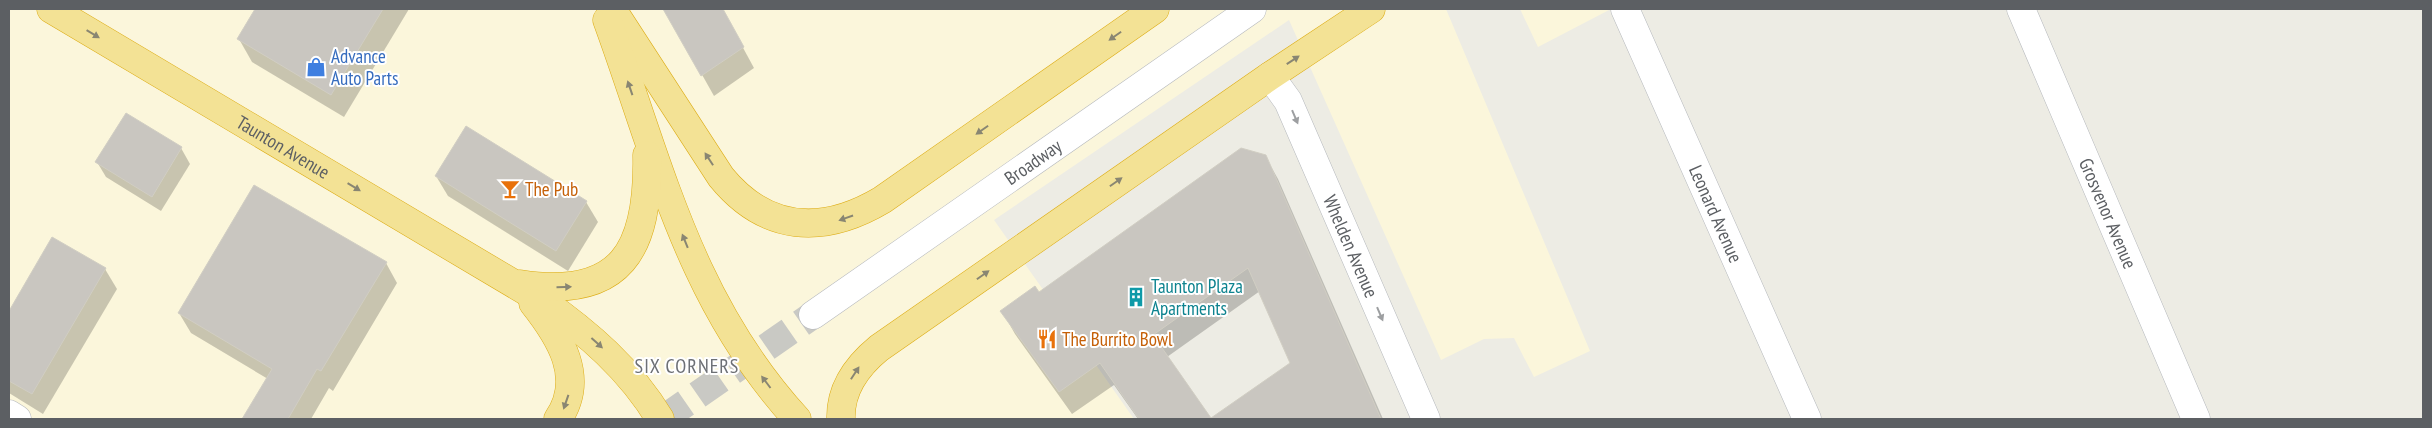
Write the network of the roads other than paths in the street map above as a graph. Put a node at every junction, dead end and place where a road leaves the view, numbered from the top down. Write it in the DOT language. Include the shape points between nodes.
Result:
graph roads {
  1 [pos="51,9"];
  2 [pos="602,9"];
  3 [pos="612,9"];
  4 [pos="1155,9"];
  5 [pos="1252,9"];
  6 [pos="1371,9"];
  7 [pos="1625,9"];
  8 [pos="2022,9"];
  9 [pos="1270,76"];
  10 [pos="644,127"];
  11 [pos="516,283"];
  12 [pos="813,315"];
  13 [pos="9,414"];
  14 [pos="17,419"];
  15 [pos="558,419"];
  16 [pos="660,419"];
  17 [pos="796,419"];
  18 [pos="841,419"];
  19 [pos="1426,419"];
  20 [pos="1807,419"];
  21 [pos="2196,419"];
  1 -- 11 [label="highway, Taunton Avenue, one-way"];
  10 -- 2 [label="highway, one-way"];
  4 -- 3 [label="highway, one-way" via="882,200 845,218 817,224 772,216 757,210 733,191"];
  5 -- 12 [label="street, Broadway"];
  9 -- 6 [label="highway, one-way"];
  7 -- 20 [label="street, Leonard Avenue"];
  8 -- 21 [label="street, Grosvenor Avenue"];
  18 -- 9 [label="highway, one-way" via="850,380 858,367 879,348"];
  9 -- 19 [label="street, Whelden Avenue, one-way" via="1288,101"];
  11 -- 10 [label="highway, one-way" via="582,286 608,274 628,254 642,220 645,200 647,162"];
  17 -- 10 [label="highway, one-way" via="748,359 711,299 686,245"];
  11 -- 15 [label="highway, one-way" via="546,320 566,353 571,384"];
  11 -- 16 [label="highway, Taunton Avenue, one-way" via="565,316 604,349 636,383"];
  13 -- 14 [label="street"];
}
